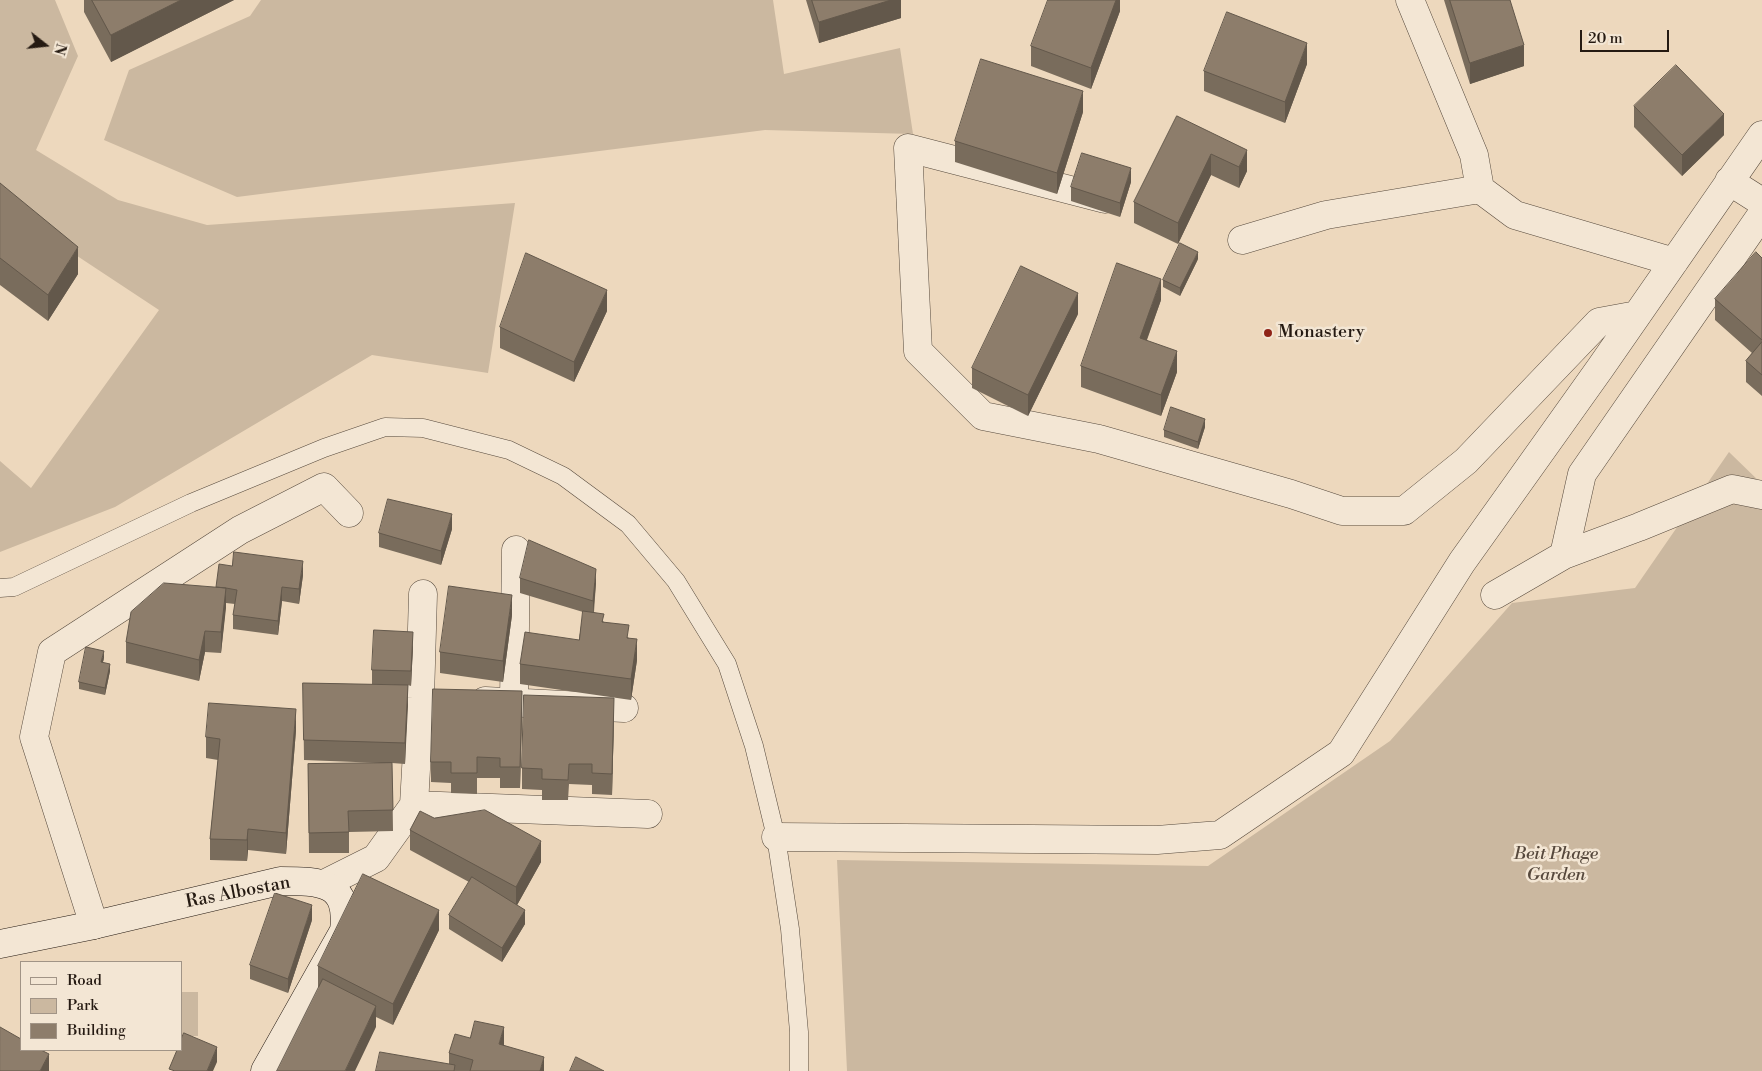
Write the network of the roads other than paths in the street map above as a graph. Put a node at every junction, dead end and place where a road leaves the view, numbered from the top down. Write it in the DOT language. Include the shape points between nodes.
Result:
graph roads {
  1 [pos="1410,0"];
  2 [pos="1762,135"];
  3 [pos="1729,181"];
  4 [pos="1480,189"];
  5 [pos="1105,198"];
  6 [pos="1762,202"];
  7 [pos="1762,214"];
  8 [pos="1242,240"];
  9 [pos="1674,262"];
  10 [pos="1638,314"];
  11 [pos="1762,495"];
  12 [pos="349,513"];
  13 [pos="516,550"];
  14 [pos="1564,555"];
  15 [pos="0,588"];
  16 [pos="423,594"];
  17 [pos="1495,595"];
  18 [pos="420,698"];
  19 [pos="514,702"];
  20 [pos="624,708"];
  21 [pos="414,805"];
  22 [pos="648,814"];
  23 [pos="776,837"];
  24 [pos="324,884"];
  25 [pos="94,925"];
  26 [pos="0,944"];
  27 [pos="265,1071"];
  28 [pos="798,1071"];
  1 -- 4 [label="street" via="1474,154"];
  2 -- 3 [label="street"];
  3 -- 6 [label="street"];
  3 -- 9 [label="street"];
  4 -- 8 [label="street" via="1326,215"];
  4 -- 9 [label="street" via="1515,215"];
  5 -- 10 [label="street" via="908,148 918,351 983,416 1099,439 1342,511 1404,510 1466,462 1599,322"];
  7 -- 14 [label="street" via="1582,474"];
  9 -- 10 [label="street"];
  10 -- 23 [label="street" via="1462,562 1341,753 1220,835 1157,840"];
  11 -- 14 [label="street" via="1732,489"];
  12 -- 25 [label="street" via="324,487 240,530 52,652 34,737"];
  13 -- 19 [label="street"];
  14 -- 17 [label="street"];
  15 -- 23 [label="lane" via="14,587 191,503 324,448 385,427 423,428 509,450 563,476 628,524 676,580 727,664 754,746"];
  16 -- 18 [label="street"];
  18 -- 19 [label="street"];
  18 -- 21 [label="street"];
  19 -- 20 [label="street"];
  21 -- 22 [label="street"];
  21 -- 24 [label="street" via="376,858"];
  23 -- 28 [label="lane" via="790,929 800,1032"];
  24 -- 25 [label="street, Ras Albostan" via="280,881"];
  24 -- 27 [label="street" via="336,891 341,902 346,916 344,931"];
  25 -- 26 [label="street, Ras Albostan"];
}
